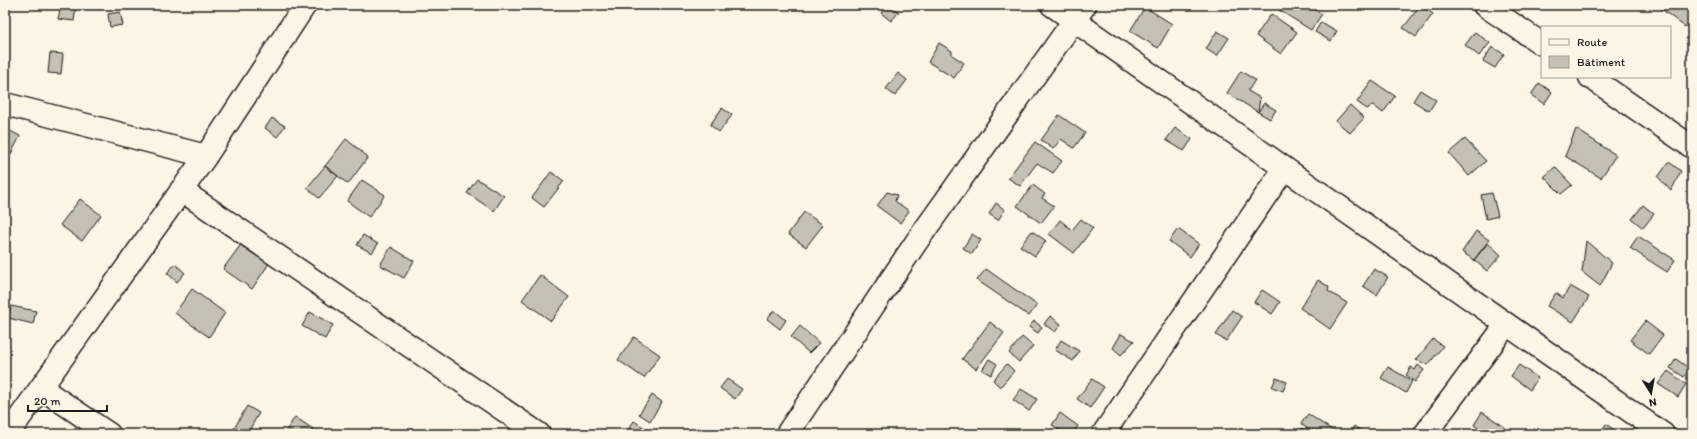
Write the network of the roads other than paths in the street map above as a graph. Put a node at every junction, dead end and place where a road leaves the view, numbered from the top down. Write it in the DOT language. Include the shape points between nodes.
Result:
graph roads {
  1 [pos="305,5"];
  2 [pos="1052,5"];
  3 [pos="1484,5"];
  4 [pos="1079,13"];
  5 [pos="1541,43"];
  6 [pos="1591,78"];
  7 [pos="5,104"];
  8 [pos="1692,147"];
  9 [pos="206,156"];
  10 [pos="1284,169"];
  11 [pos="181,190"];
  12 [pos="1506,325"];
  13 [pos="41,388"];
  14 [pos="8,434"];
  15 [pos="110,434"];
  16 [pos="539,434"];
  17 [pos="787,434"];
  18 [pos="1103,434"];
  19 [pos="1425,434"];
  20 [pos="1662,434"];
  1 -- 9 [label="street"];
  2 -- 4 [label="street"];
  3 -- 5 [label="street"];
  4 -- 10 [label="street"];
  4 -- 17 [label="street" via="917,241"];
  6 -- 8 [label="street"];
  7 -- 9 [label="street"];
  9 -- 11 [label="street"];
  10 -- 12 [label="street"];
  10 -- 18 [label="street"];
  11 -- 13 [label="street"];
  11 -- 16 [label="street"];
  12 -- 19 [label="street"];
  12 -- 20 [label="street"];
  13 -- 14 [label="street"];
  13 -- 15 [label="street"];
}
